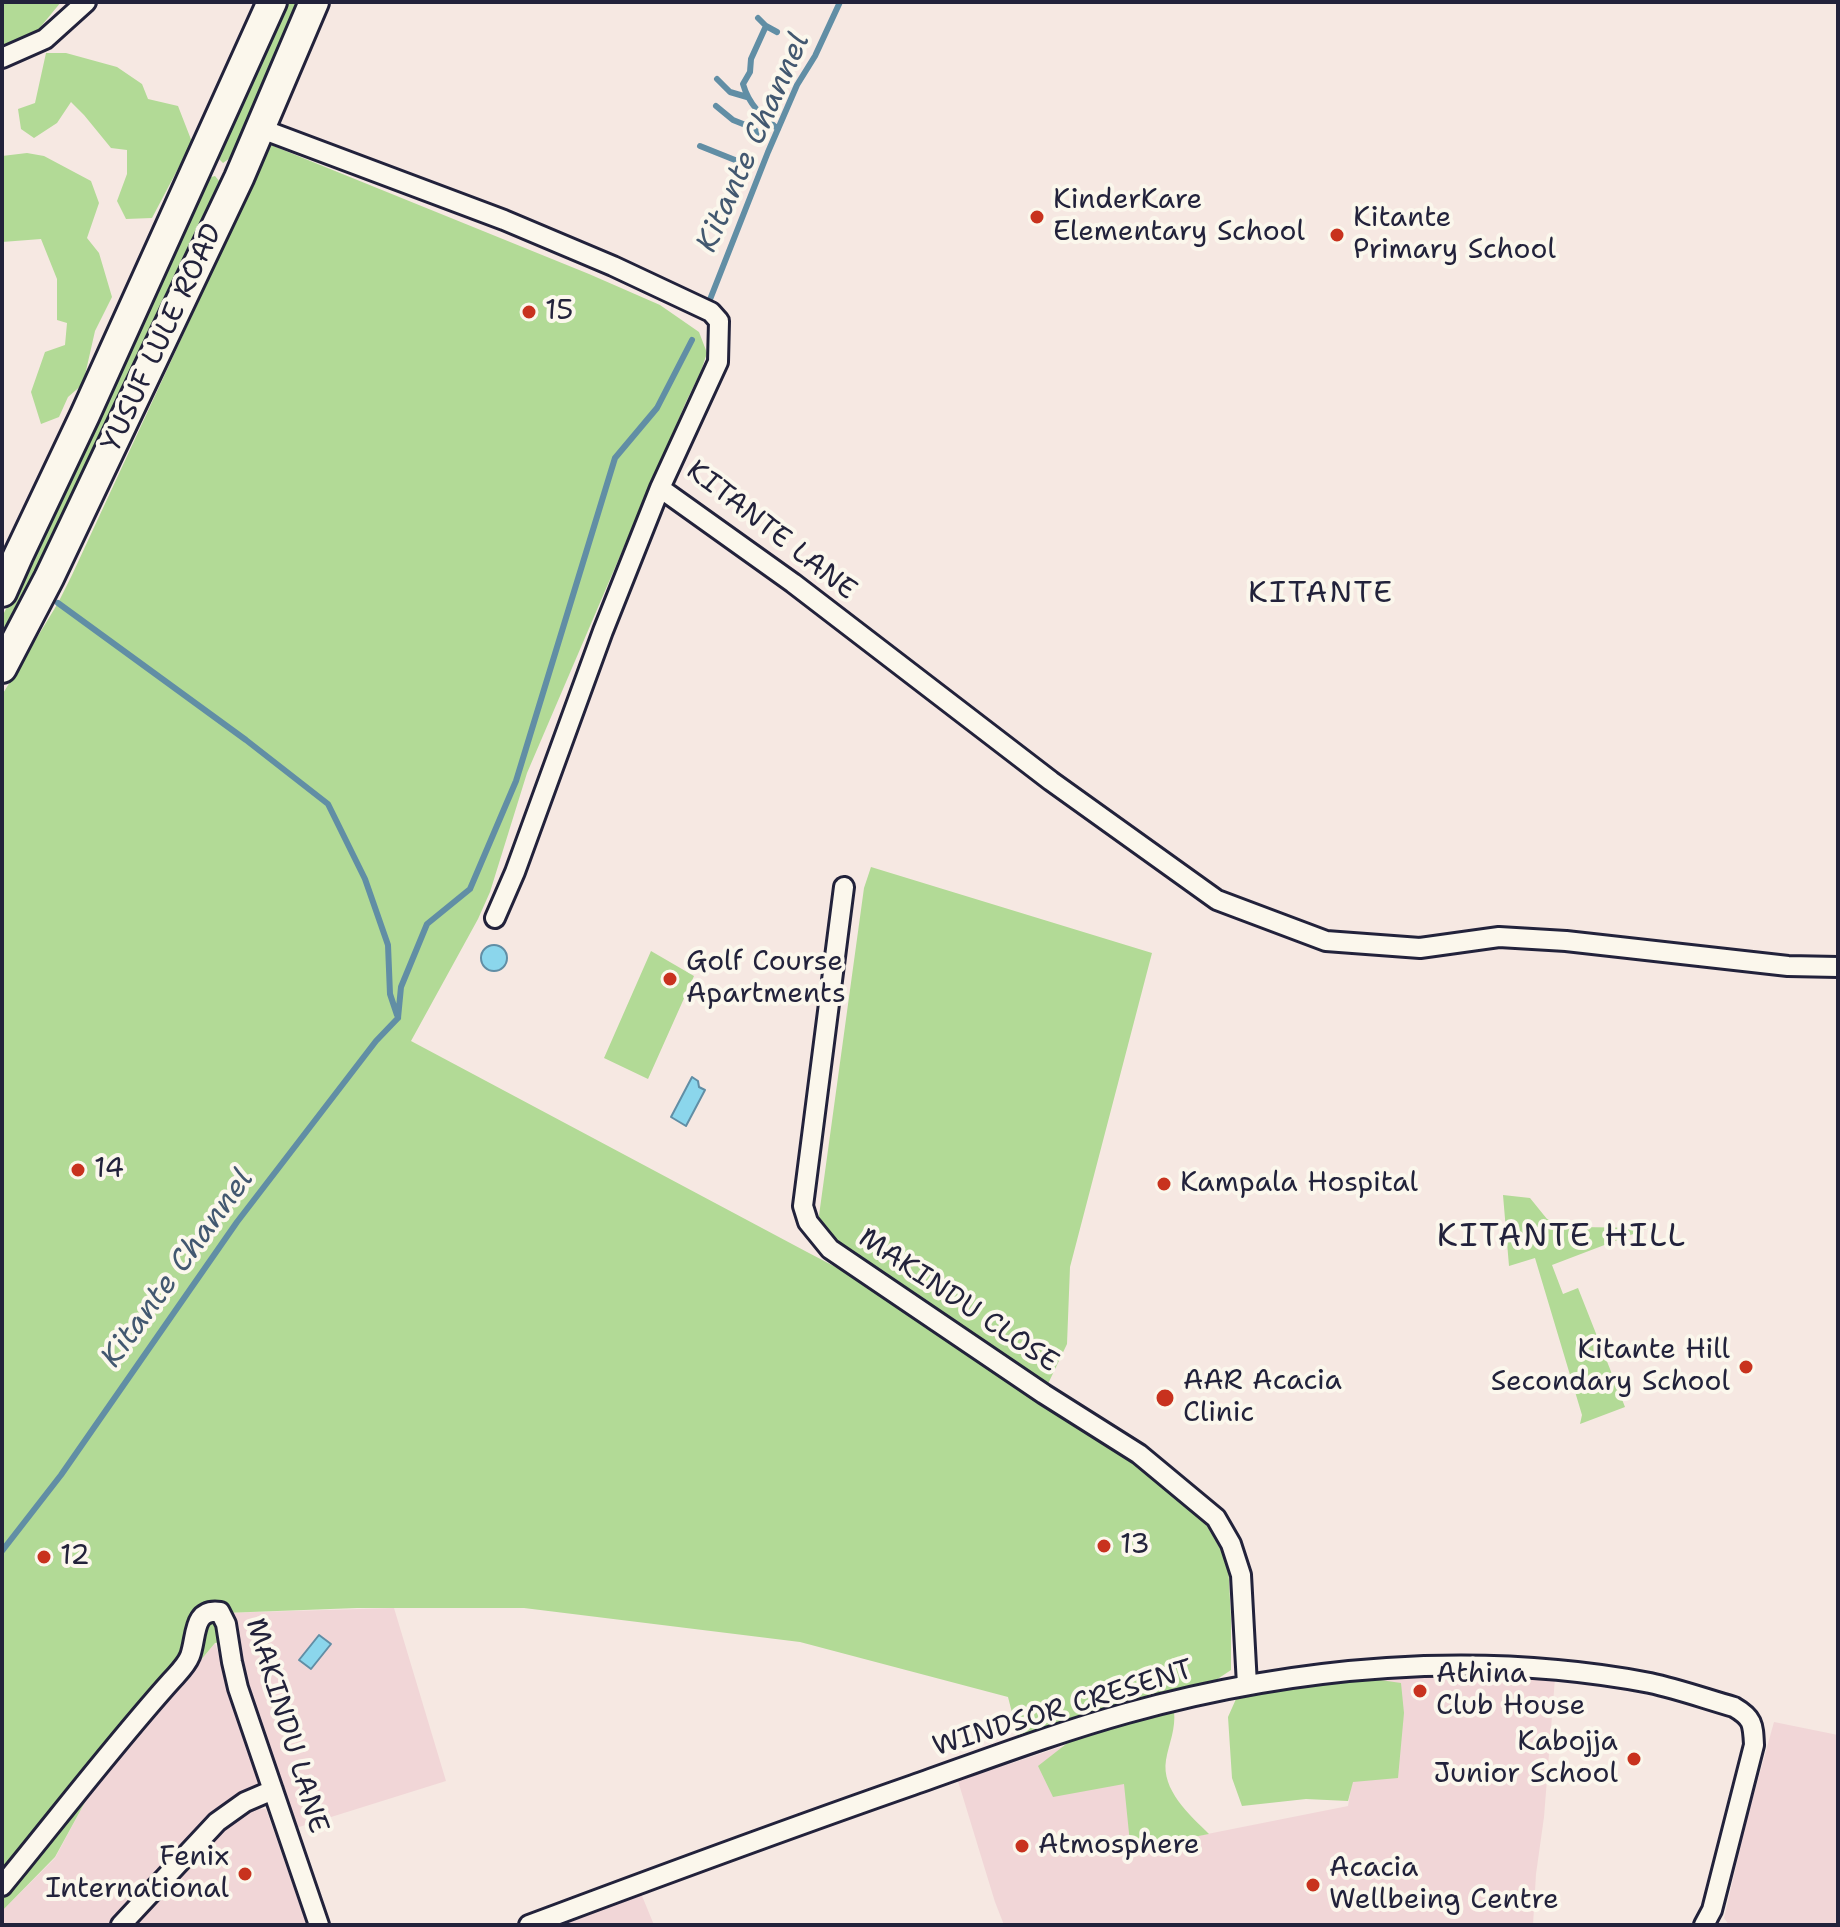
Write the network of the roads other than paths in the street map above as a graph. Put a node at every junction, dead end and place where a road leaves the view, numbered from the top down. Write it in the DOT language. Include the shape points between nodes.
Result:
graph roads {
  1 [pos="86,2"];
  2 [pos="272,2"];
  3 [pos="314,2"];
  4 [pos="2,58"];
  5 [pos="259,128"];
  6 [pos="660,488"];
  7 [pos="2,592"];
  8 [pos="2,668"];
  9 [pos="844,887"];
  10 [pos="495,918"];
  11 [pos="1838,967"];
  12 [pos="1247,1685"];
  13 [pos="273,1790"];
  14 [pos="2,1886"];
  15 [pos="121,1925"];
  16 [pos="319,1925"];
  17 [pos="529,1925"];
  18 [pos="1704,1925"];
  1 -- 4 [label="street" via="45,39"];
  2 -- 7 [label="main road, YUSUF LULE ROAD"];
  3 -- 5 [label="main road, YUSUF LULE ROAD"];
  5 -- 6 [label="street, KITANTE LANE" via="504,220 711,312 719,321 718,362"];
  5 -- 8 [label="main road, YUSUF LULE ROAD" via="70,535"];
  6 -- 10 [label="street"];
  6 -- 11 [label="street, KITANTE LANE" via="1217,900 1326,941 1420,948 1499,937"];
  9 -- 12 [label="street, MAKINDU CLOSE" via="803,1206 808,1222 830,1249 1139,1454 1216,1518 1241,1575"];
  12 -- 17 [label="street, WINDSOR CRESENT" via="1128,1713 1021,1747"];
  12 -- 18 [label="street, WINDSOR CRESENT" via="1349,1670 1539,1667 1651,1684 1734,1707 1753,1725 1754,1745"];
  13 -- 14 [label="street, MAKINDU LANE" via="238,1688 226,1624 220,1612 210,1611 199,1619 184,1667"];
  13 -- 15 [label="street" via="217,1822"];
  13 -- 16 [label="street, MAKINDU LANE"];
}
